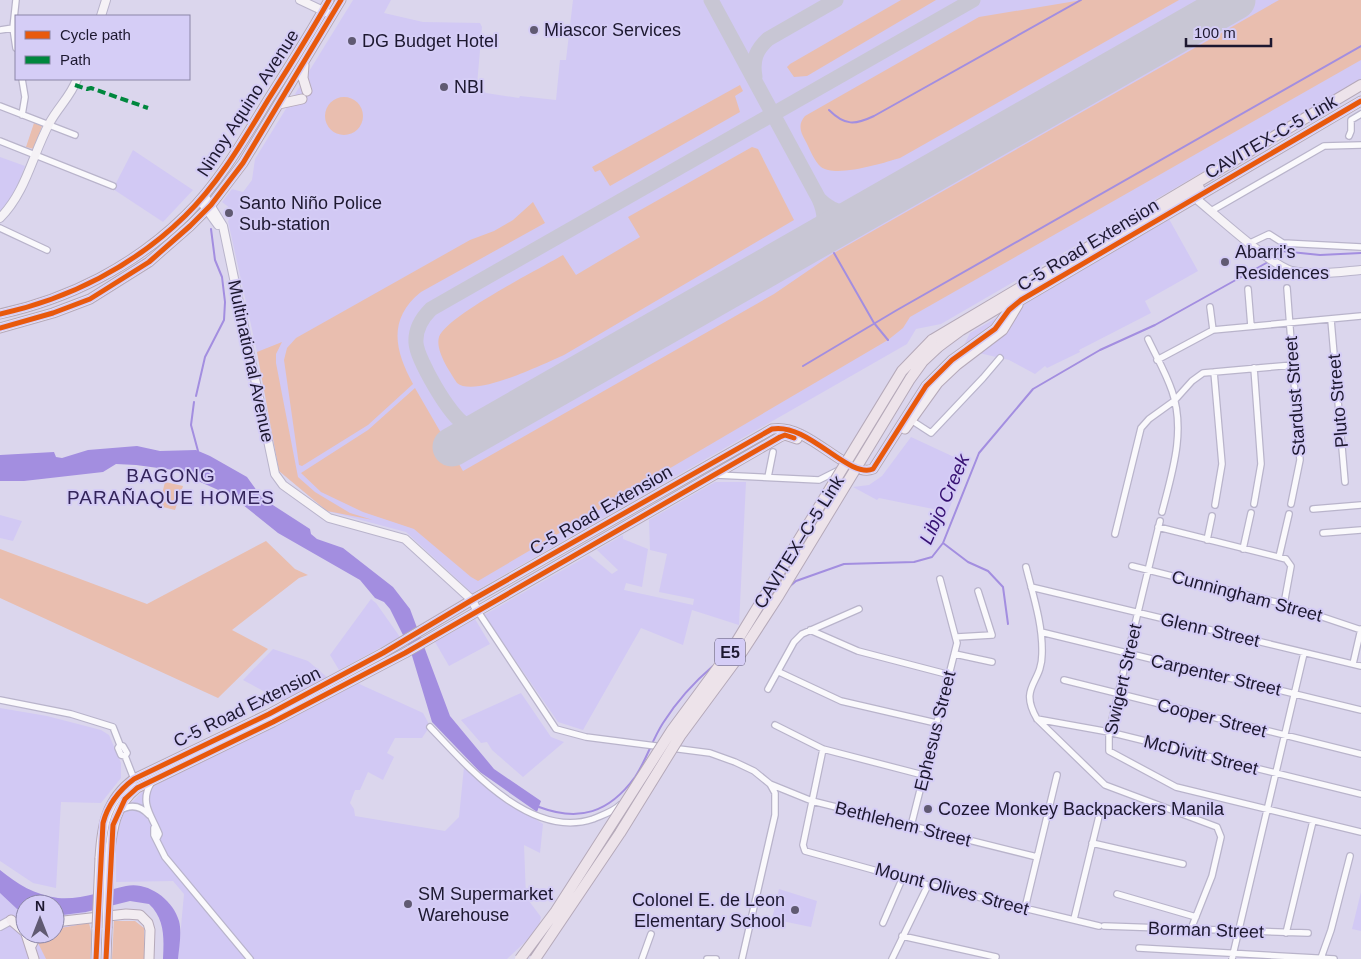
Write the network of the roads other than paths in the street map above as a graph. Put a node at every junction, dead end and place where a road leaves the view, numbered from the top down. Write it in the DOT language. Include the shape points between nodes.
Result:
graph roads {
  1 [pos="16,0"];
  2 [pos="106,0"];
  3 [pos="300,0"];
  4 [pos="330,0"];
  5 [pos="341,0"];
  6 [pos="328,12"];
  7 [pos="101,15"];
  8 [pos="12,28"];
  9 [pos="0,30"];
  10 [pos="15,43"];
  11 [pos="304,63"];
  12 [pos="22,80"];
  13 [pos="78,80"];
  14 [pos="1361,85"];
  15 [pos="1361,92"];
  16 [pos="1361,101"];
  17 [pos="279,104"];
  18 [pos="0,106"];
  19 [pos="1361,114"];
  20 [pos="22,115"];
  21 [pos="49,124"];
  22 [pos="75,135"];
  23 [pos="1349,136"];
  24 [pos="0,141"];
  25 [pos="1361,145"];
  26 [pos="36,154"];
  27 [pos="113,186"];
  28 [pos="202,198"];
  29 [pos="1194,198"];
  30 [pos="209,207"];
  31 [pos="1211,211"];
  32 [pos="0,218"];
  33 [pos="0,228"];
  34 [pos="1250,243"];
  35 [pos="1361,248"];
  36 [pos="47,250"];
  37 [pos="1361,270"];
  38 [pos="1287,288"];
  39 [pos="1248,289"];
  40 [pos="49,300"];
  41 [pos="1021,300"];
  42 [pos="1210,307"];
  43 [pos="53,313"];
  44 [pos="0,314"];
  45 [pos="1361,316"];
  46 [pos="1331,320"];
  47 [pos="1290,324"];
  48 [pos="1251,326"];
  49 [pos="0,328"];
  50 [pos="1213,330"];
  51 [pos="1148,339"];
  52 [pos="935,343"];
  53 [pos="1000,358"];
  54 [pos="1157,360"];
  55 [pos="1293,365"];
  56 [pos="1254,368"];
  57 [pos="1214,372"];
  58 [pos="1174,401"];
  59 [pos="911,420"];
  60 [pos="773,452"];
  61 [pos="843,468"];
  62 [pos="712,475"];
  63 [pos="768,477"];
  64 [pos="1345,482"];
  65 [pos="1254,504"];
  66 [pos="1291,504"];
  67 [pos="1215,505"];
  68 [pos="1361,505"];
  69 [pos="1314,509"];
  70 [pos="1162,512"];
  71 [pos="1250,513"];
  72 [pos="1289,514"];
  73 [pos="1212,516"];
  74 [pos="1361,530"];
  75 [pos="1323,533"];
  76 [pos="1115,534"];
  77 [pos="1208,540"];
  78 [pos="1243,549"];
  79 [pos="1279,558"];
  80 [pos="1132,566"];
  81 [pos="1026,567"];
  82 [pos="1148,570"];
  83 [pos="940,579"];
  84 [pos="1031,587"];
  85 [pos="978,591"];
  86 [pos="472,600"];
  87 [pos="1284,604"];
  88 [pos="859,609"];
  89 [pos="477,610"];
  90 [pos="1138,613"];
  91 [pos="810,630"];
  92 [pos="1361,630"];
  93 [pos="1041,632"];
  94 [pos="957,637"];
  95 [pos="1304,653"];
  96 [pos="954,654"];
  97 [pos="1128,654"];
  98 [pos="992,662"];
  99 [pos="1353,664"];
  100 [pos="1361,666"];
  101 [pos="779,672"];
  102 [pos="950,675"];
  103 [pos="1064,680"];
  104 [pos="768,689"];
  105 [pos="1294,694"];
  106 [pos="1118,695"];
  107 [pos="0,700"];
  108 [pos="1361,710"];
  109 [pos="271,718"];
  110 [pos="1037,719"];
  111 [pos="936,724"];
  112 [pos="775,725"];
  113 [pos="430,727"];
  114 [pos="1109,732"];
  115 [pos="1285,736"];
  116 [pos="668,747"];
  117 [pos="823,749"];
  118 [pos="1361,754"];
  119 [pos="1276,774"];
  120 [pos="923,775"];
  121 [pos="1057,775"];
  122 [pos="134,779"];
  123 [pos="153,779"];
  124 [pos="770,784"];
  125 [pos="1361,794"];
  126 [pos="812,801"];
  127 [pos="1100,808"];
  128 [pos="1268,809"];
  129 [pos="118,812"];
  130 [pos="149,816"];
  131 [pos="1313,821"];
  132 [pos="911,826"];
  133 [pos="1361,832"];
  134 [pos="1092,843"];
  135 [pos="1350,856"];
  136 [pos="1037,857"];
  137 [pos="105,858"];
  138 [pos="1183,864"];
  139 [pos="903,877"];
  140 [pos="928,885"];
  141 [pos="1117,894"];
  142 [pos="1025,908"];
  143 [pos="1196,917"];
  144 [pos="1074,919"];
  145 [pos="0,920"];
  146 [pos="11,920"];
  147 [pos="15,921"];
  148 [pos="65,921"];
  149 [pos="15,923"];
  150 [pos="883,923"];
  151 [pos="0,926"];
  152 [pos="1102,926"];
  153 [pos="102,928"];
  154 [pos="1191,929"];
  155 [pos="1239,931"];
  156 [pos="1286,933"];
  157 [pos="651,934"];
  158 [pos="1308,934"];
  159 [pos="902,936"];
  160 [pos="31,946"];
  161 [pos="1140,948"];
  162 [pos="1233,956"];
  163 [pos="996,957"];
  164 [pos="1322,958"];
  165 [pos="34,959"];
  166 [pos="96,959"];
  167 [pos="106,959"];
  168 [pos="149,959"];
  169 [pos="250,959"];
  170 [pos="520,959"];
  171 [pos="535,959"];
  172 [pos="642,959"];
  173 [pos="707,959"];
  174 [pos="716,959"];
  175 [pos="742,959"];
  176 [pos="892,959"];
  177 [pos="1334,959"];
  1 -- 8 [label="street"];
  2 -- 7 [label="street"];
  3 -- 6 [label="street"];
  4 -- 6 [label="main road, Ninoy Aquino Avenue"];
  5 -- 6 [label="main road, Ninoy Aquino Avenue"];
  6 -- 11 [label="main road, Ninoy Aquino Avenue"];
  6 -- 28 [label="main road, Ninoy Aquino Avenue" via="245,139"];
  8 -- 9 [label="street"];
  8 -- 10 [label="street"];
  11 -- 17 [label="main road, Ninoy Aquino Avenue"];
  11 -- 17 [label="main road" via="305,95"];
  12 -- 20 [label="street" via="25,97"];
  13 -- 21 [label="street" via="72,94"];
  14 -- 52 [label="highway, CAVITEX–C-5 Link / E5"];
  15 -- 52 [label="highway, CAVITEX–C-5 Link / E5"];
  16 -- 29 [label="main road, CAVITEX-C-5 Link"];
  17 -- 30 [label="main road, Ninoy Aquino Avenue" via="243,163"];
  18 -- 20 [label="street"];
  19 -- 23 [label="street" via="1350,120"];
  20 -- 21 [label="street"];
  21 -- 22 [label="street"];
  21 -- 26 [label="street"];
  24 -- 26 [label="street"];
  25 -- 31 [label="street" via="1324,146"];
  26 -- 27 [label="street"];
  26 -- 32 [label="street" via="18,197"];
  28 -- 30 [label="street, Multinational Avenue"];
  28 -- 40 [label="main road, Ninoy Aquino Avenue" via="157,240 115,270 84,287"];
  29 -- 31 [label="street"];
  29 -- 41 [label="main road, C-5 Road Extension"];
  30 -- 43 [label="main road, Ninoy Aquino Avenue" via="149,262 90,299"];
  30 -- 86 [label="street, Multinational Avenue" via="223,230 275,474 283,485 329,518 405,539"];
  31 -- 34 [label="street"];
  33 -- 36 [label="street"];
  34 -- 35 [label="street" via="1269,234 1283,243"];
  34 -- 37 [label="street" via="1292,271"];
  38 -- 47 [label="street, Stardust Street"];
  39 -- 48 [label="street"];
  40 -- 43 [label="main road"];
  40 -- 44 [label="main road, Ninoy Aquino Avenue"];
  41 -- 59 [label="main road, C-5 Road Extension" via="1003,330 946,374"];
  41 -- 86 [label="main road, C-5 Road Extension" via="995,329 952,360 926,386 873,469 850,465 796,432 772,429"];
  42 -- 50 [label="street"];
  43 -- 49 [label="main road, Ninoy Aquino Avenue"];
  45 -- 46 [label="street"];
  46 -- 47 [label="street"];
  46 -- 64 [label="street, Pluto Street"];
  47 -- 48 [label="street"];
  47 -- 55 [label="street, Stardust Street"];
  48 -- 50 [label="street"];
  50 -- 54 [label="street"];
  51 -- 54 [label="street"];
  52 -- 170 [label="highway, CAVITEX–C-5 Link / E5, bridge" via="902,372 744,630 672,730 566,896"];
  52 -- 171 [label="highway, CAVITEX–C-5 Link / E5, bridge" via="742,652 680,736 620,833"];
  53 -- 59 [label="street" via="931,433"];
  54 -- 58 [label="street"];
  55 -- 56 [label="street"];
  55 -- 66 [label="street, Stardust Street" via="1300,460"];
  56 -- 57 [label="street"];
  56 -- 65 [label="street" via="1261,464"];
  57 -- 58 [label="street" via="1197,376"];
  57 -- 67 [label="street" via="1222,464"];
  58 -- 70 [label="street" via="1176,454"];
  58 -- 76 [label="street" via="1141,428"];
  59 -- 61 [label="main road, C-5 Road Extension" via="886,462 874,474 862,476"];
  60 -- 63 [label="street"];
  61 -- 62 [label="main road, C-5 Road Extension" via="807,444 783,435"];
  61 -- 63 [label="street" via="819,480"];
  62 -- 63 [label="street"];
  62 -- 89 [label="main road, C-5 Road Extension"];
  68 -- 69 [label="street"];
  71 -- 78 [label="street"];
  72 -- 79 [label="street"];
  73 -- 77 [label="street"];
  74 -- 75 [label="street"];
  77 -- 78 [label="street"];
  77 -- 82 [label="street, Swigert Street" via="1159,524"];
  78 -- 79 [label="street"];
  79 -- 87 [label="street" via="1290,562 1291,566"];
  80 -- 82 [label="street, Cunningham Street"];
  81 -- 84 [label="street"];
  82 -- 87 [label="street, Cunningham Street"];
  82 -- 90 [label="street, Swigert Street"];
  83 -- 94 [label="street"];
  84 -- 90 [label="street, Glenn Street"];
  84 -- 93 [label="street"];
  85 -- 94 [label="street" via="992,635"];
  86 -- 89 [label="street, Multinational Avenue"];
  86 -- 109 [label="main road, C-5 Road Extension"];
  87 -- 92 [label="street, Cunningham Street"];
  88 -- 91 [label="street"];
  89 -- 109 [label="main road, C-5 Road Extension" via="405,653"];
  89 -- 116 [label="street, Multinational Avenue" via="556,729 586,737"];
  90 -- 95 [label="street, Glenn Street"];
  90 -- 97 [label="street, Swigert Street"];
  91 -- 101 [label="street" via="794,642"];
  91 -- 102 [label="street" via="858,651"];
  92 -- 99 [label="street, Cunningham Street"];
  93 -- 97 [label="street, Carpenter Street"];
  93 -- 110 [label="street" via="1041,662 1029,693 1030,707"];
  94 -- 96 [label="street, Ephesus Street"];
  95 -- 99 [label="street, Glenn Street"];
  95 -- 105 [label="street"];
  96 -- 98 [label="street"];
  96 -- 102 [label="street, Ephesus Street"];
  97 -- 105 [label="street, Carpenter Street"];
  97 -- 106 [label="street, Swigert Street"];
  99 -- 100 [label="street, Glenn Street"];
  101 -- 104 [label="street"];
  101 -- 111 [label="street" via="841,701"];
  102 -- 111 [label="street, Ephesus Street"];
  103 -- 106 [label="street, Cooper Street"];
  105 -- 108 [label="street, Carpenter Street"];
  105 -- 115 [label="street"];
  106 -- 114 [label="street, Swigert Street"];
  106 -- 115 [label="street, Cooper Street"];
  107 -- 122 [label="street" via="71,714 113,727 127,753 125,756"];
  109 -- 122 [label="main road, C-5 Road Extension"];
  109 -- 123 [label="main road, C-5 Road Extension"];
  110 -- 114 [label="street, McDivitt Street"];
  110 -- 143 [label="street" via="1105,785 1217,827 1221,837 1212,876"];
  111 -- 120 [label="street, Ephesus Street"];
  112 -- 117 [label="street"];
  113 -- 116 [label="street" via="462,762 504,796 533,816 565,822 585,821 616,809 637,786 656,773"];
  114 -- 119 [label="street, McDivitt Street"];
  114 -- 128 [label="street, Swigert Street" via="1107,748 1110,754 1170,784"];
  115 -- 118 [label="street, Cooper Street"];
  115 -- 119 [label="street"];
  116 -- 124 [label="street, Multinational Avenue" via="720,757 754,771"];
  117 -- 120 [label="street"];
  117 -- 126 [label="street"];
  119 -- 125 [label="street, McDivitt Street"];
  119 -- 128 [label="street"];
  120 -- 132 [label="street, Ephesus Street"];
  121 -- 136 [label="street"];
  122 -- 137 [label="main road, C-5 Road Extension" via="117,793 106,813 102,828"];
  123 -- 129 [label="main road, C-5 Road Extension" via="130,793"];
  123 -- 130 [label="street" via="146,795"];
  124 -- 126 [label="street, Bethlehem Street"];
  124 -- 175 [label="street" via="774,793 774,815"];
  126 -- 132 [label="street, Bethlehem Street"];
  126 -- 139 [label="street, Mount Olives Street" via="802,845 805,850"];
  127 -- 134 [label="street"];
  128 -- 131 [label="street, Swigert Street"];
  128 -- 155 [label="street"];
  129 -- 130 [label="street" via="133,806"];
  129 -- 137 [label="main road, C-5 Road Extension"];
  130 -- 169 [label="street" via="165,857"];
  131 -- 133 [label="street, Swigert Street"];
  131 -- 156 [label="street"];
  132 -- 136 [label="street, Bethlehem Street"];
  134 -- 138 [label="street"];
  134 -- 144 [label="street"];
  135 -- 164 [label="street"];
  136 -- 142 [label="street"];
  137 -- 153 [label="main road, C-5 Road Extension, bridge"];
  139 -- 140 [label="street, Mount Olives Street"];
  139 -- 150 [label="street"];
  140 -- 142 [label="street, Mount Olives Street"];
  140 -- 159 [label="street"];
  141 -- 143 [label="street"];
  142 -- 144 [label="street, Mount Olives Street"];
  143 -- 154 [label="street"];
  144 -- 152 [label="street, Mount Olives Street"];
  145 -- 146 [label="street"];
  146 -- 147 [label="main road"];
  146 -- 149 [label="main road"];
  146 -- 151 [label="street"];
  148 -- 168 [label="main road" via="140,915 150,930"];
  152 -- 154 [label="street, Borman Street"];
  153 -- 166 [label="main road, C-5 Road Extension"];
  153 -- 167 [label="main road, C-5 Road Extension"];
  154 -- 155 [label="street, Borman Street"];
  155 -- 156 [label="street, Borman Street"];
  155 -- 162 [label="street"];
  156 -- 158 [label="street, Borman Street"];
  157 -- 172 [label="street"];
  159 -- 163 [label="street"];
  159 -- 176 [label="street"];
  160 -- 165 [label="main road"];
  161 -- 162 [label="street"];
  162 -- 164 [label="street"];
  164 -- 177 [label="street"];
  173 -- 174 [label="street"];
}
